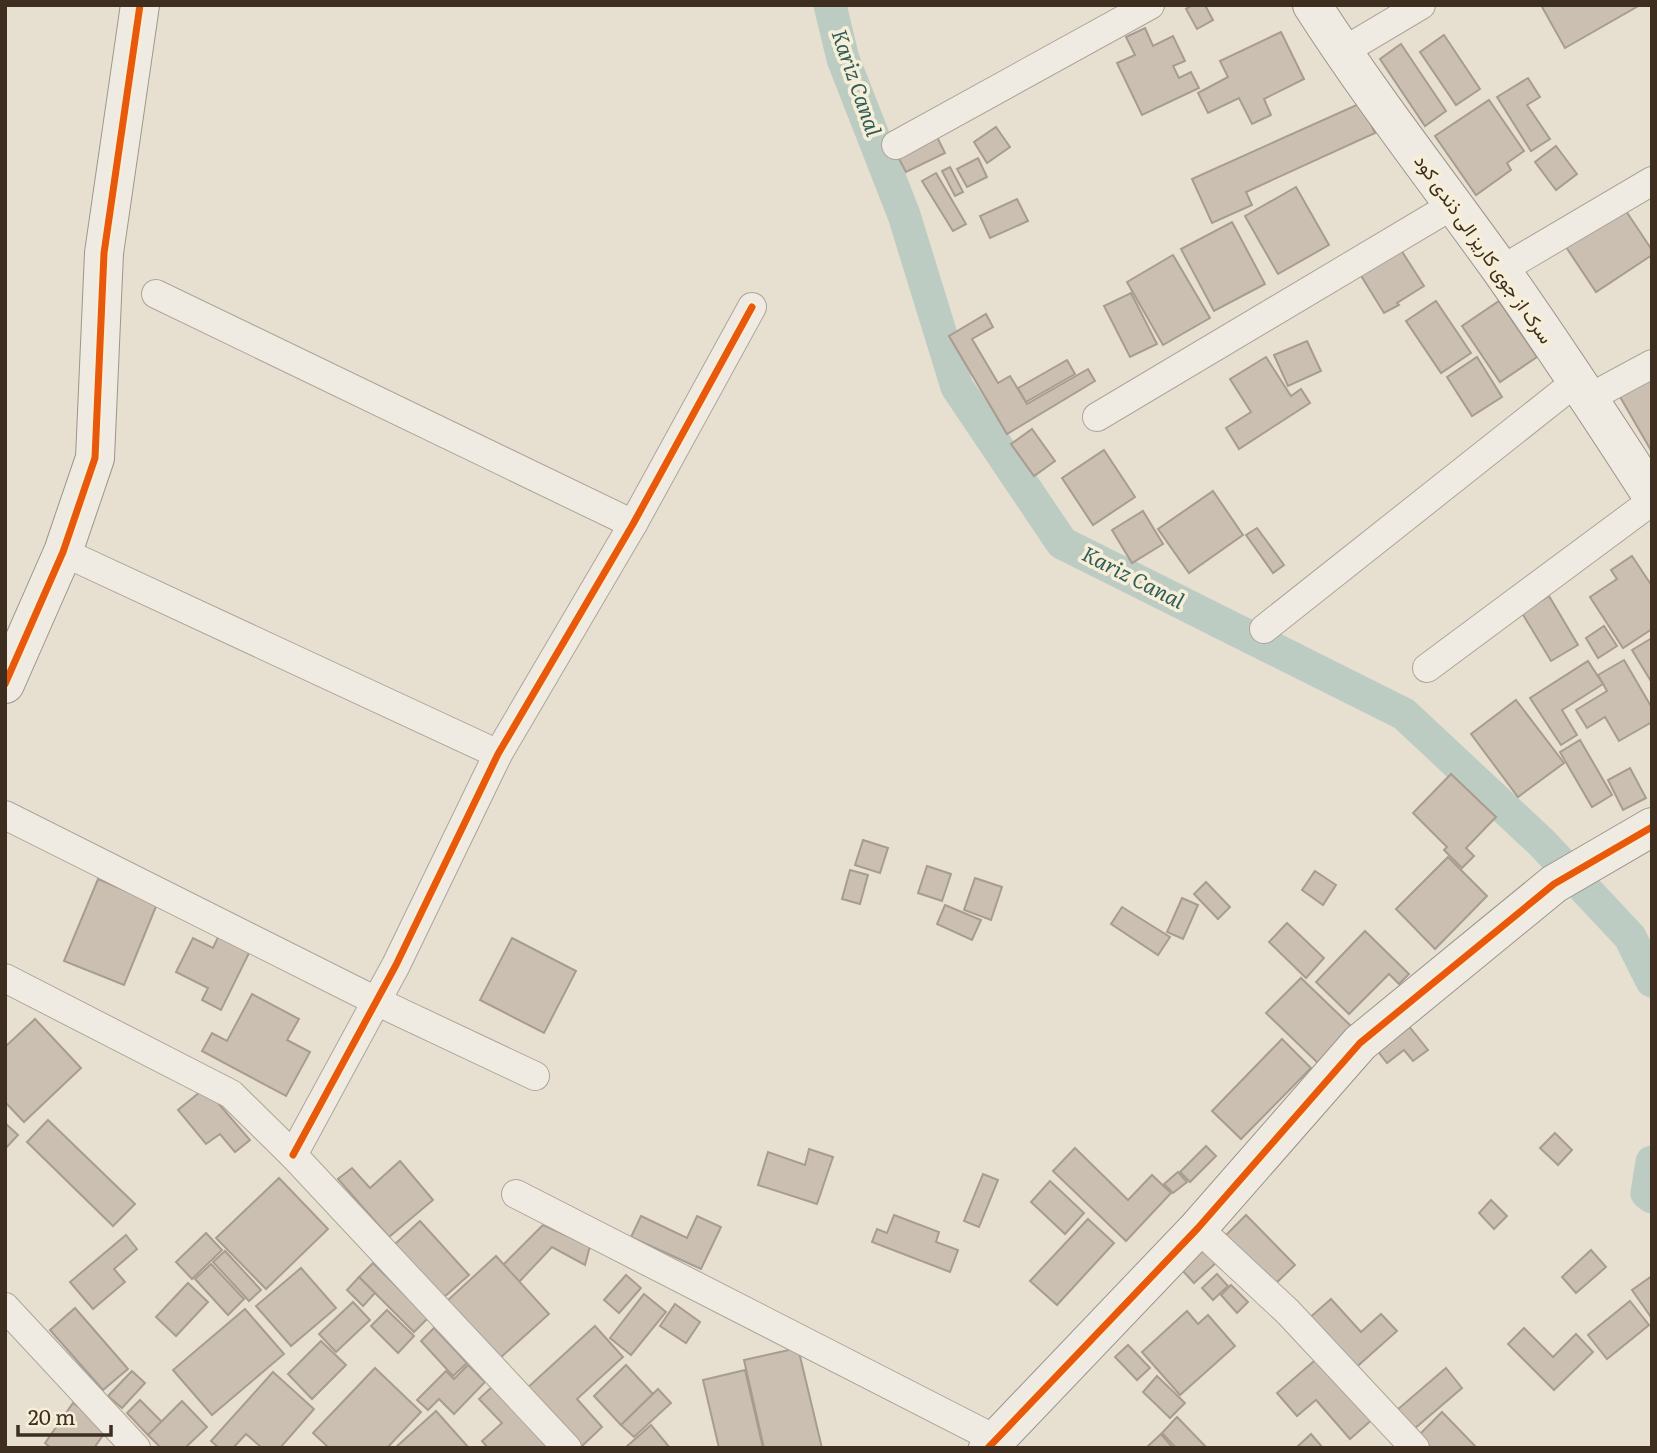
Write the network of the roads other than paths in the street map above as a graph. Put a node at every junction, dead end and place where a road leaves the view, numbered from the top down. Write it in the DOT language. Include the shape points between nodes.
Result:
graph roads {
  1 [pos="140,5"];
  2 [pos="1150,5"];
  3 [pos="1312,5"];
  4 [pos="1421,5"];
  5 [pos="1342,52"];
  6 [pos="896,145"];
  7 [pos="1652,181"];
  8 [pos="1453,205"];
  9 [pos="1501,270"];
  10 [pos="156,294"];
  11 [pos="752,307"];
  12 [pos="1652,364"];
  13 [pos="1583,390"];
  14 [pos="1097,417"];
  15 [pos="1652,499"];
  16 [pos="633,524"];
  17 [pos="63,552"];
  18 [pos="1264,629"];
  19 [pos="1427,668"];
  20 [pos="5,684"];
  21 [pos="498,754"];
  22 [pos="5,815"];
  23 [pos="1652,827"];
  24 [pos="5,978"];
  25 [pos="376,1001"];
  26 [pos="535,1076"];
  27 [pos="293,1155"];
  28 [pos="516,1194"];
  29 [pos="1198,1228"];
  30 [pos="5,1307"];
  31 [pos="992,1444"];
  32 [pos="136,1448"];
  33 [pos="566,1448"];
  34 [pos="1415,1448"];
  1 -- 17 [label="street" via="104,253 95,458"];
  2 -- 6 [label="street"];
  3 -- 5 [label="street, سرک از جوی کاریز الی ذندی کود"];
  4 -- 5 [label="street"];
  5 -- 8 [label="street, سرک از جوی کاریز الی ذندی کود"];
  7 -- 9 [label="street"];
  8 -- 9 [label="street, سرک از جوی کاریز الی ذندی کود"];
  8 -- 14 [label="street"];
  9 -- 13 [label="street, سرک از جوی کاریز الی ذندی کود"];
  10 -- 16 [label="street"];
  11 -- 16 [label="street"];
  12 -- 13 [label="street"];
  13 -- 15 [label="street, سرک از جوی کاریز الی ذندی کود"];
  13 -- 18 [label="street"];
  15 -- 19 [label="street"];
  16 -- 21 [label="street"];
  17 -- 20 [label="street"];
  17 -- 21 [label="street"];
  21 -- 25 [label="street"];
  22 -- 25 [label="street"];
  23 -- 29 [label="street" via="1554,884 1360,1043"];
  24 -- 27 [label="street" via="231,1094"];
  25 -- 26 [label="street"];
  25 -- 27 [label="street"];
  27 -- 33 [label="street"];
  28 -- 31 [label="street"];
  29 -- 31 [label="street"];
  29 -- 34 [label="street" via="1288,1312"];
  30 -- 32 [label="street"];
}
